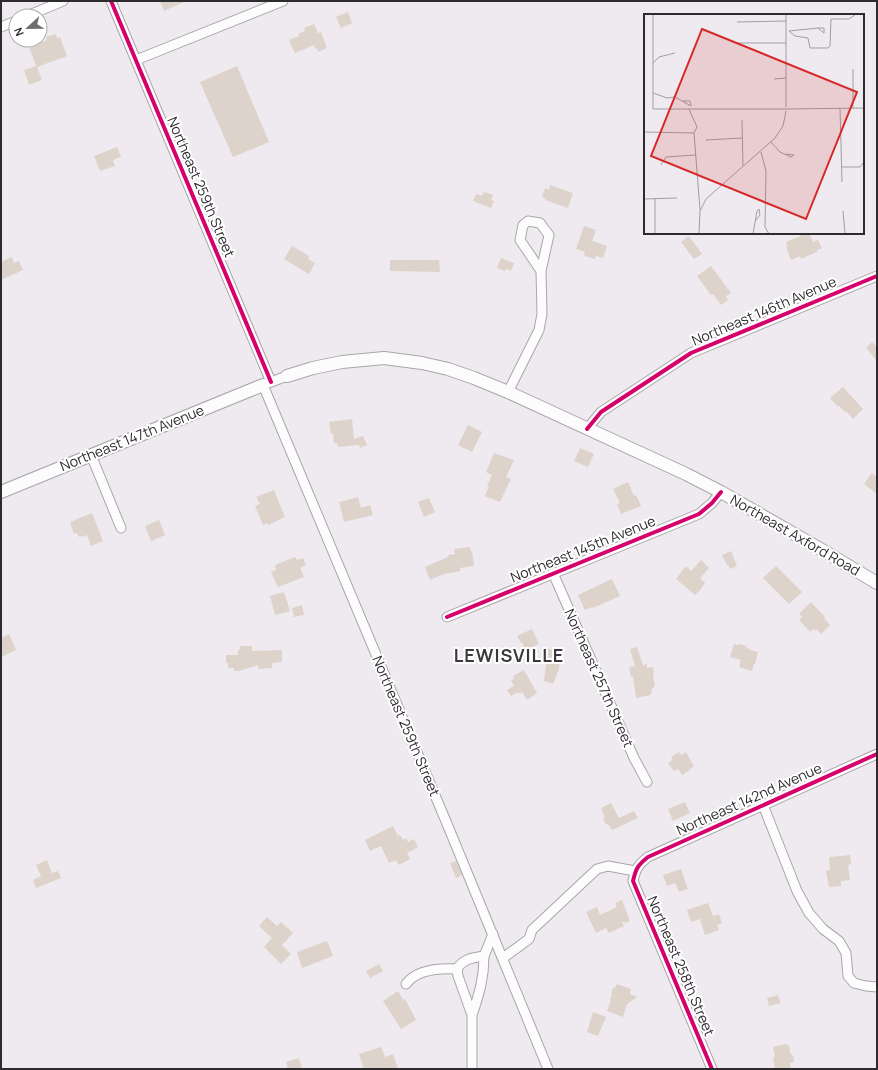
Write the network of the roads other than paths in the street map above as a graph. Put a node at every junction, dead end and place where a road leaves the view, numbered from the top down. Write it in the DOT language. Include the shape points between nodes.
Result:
graph roads {
  1 [pos="62,1"];
  2 [pos="112,1"];
  3 [pos="283,1"];
  4 [pos="46,8"];
  5 [pos="136,60"];
  6 [pos="541,271"];
  7 [pos="877,276"];
  8 [pos="287,376"];
  9 [pos="267,383"];
  10 [pos="508,392"];
  11 [pos="586,428"];
  12 [pos="91,455"];
  13 [pos="1,492"];
  14 [pos="721,492"];
  15 [pos="121,528"];
  16 [pos="553,573"];
  17 [pos="877,583"];
  18 [pos="447,616"];
  19 [pos="877,754"];
  20 [pos="647,782"];
  21 [pos="763,805"];
  22 [pos="635,871"];
  23 [pos="493,934"];
  24 [pos="484,956"];
  25 [pos="503,958"];
  26 [pos="457,969"];
  27 [pos="406,984"];
  28 [pos="877,987"];
  29 [pos="472,1015"];
  30 [pos="472,1069"];
  31 [pos="548,1069"];
  32 [pos="712,1069"];
  1 -- 4 [label="street"];
  2 -- 5 [label="street, Northeast 259th Street"];
  3 -- 5 [label="street"];
  5 -- 9 [label="street, Northeast 259th Street"];
  6 -- 6 [label="street" via="549,235 540,223 528,221 523,224 520,240"];
  6 -- 10 [label="street" via="542,314 539,330"];
  7 -- 11 [label="street, Northeast 146th Avenue" via="691,353 600,412"];
  8 -- 9 [label="street, Northeast Axford Road"];
  8 -- 10 [label="main road, Northeast Axford Road" via="342,362 384,358 448,369"];
  9 -- 12 [label="main road, Northeast 147th Avenue"];
  9 -- 23 [label="street, Northeast 259th Street"];
  10 -- 11 [label="main road, Northeast Axford Road"];
  11 -- 14 [label="main road, Northeast Axford Road"];
  12 -- 13 [label="main road, Northeast 147th Avenue"];
  12 -- 15 [label="street"];
  14 -- 16 [label="street, Northeast 145th Avenue" via="699,514"];
  14 -- 17 [label="main road, Northeast Axford Road"];
  16 -- 18 [label="street, Northeast 145th Avenue"];
  16 -- 20 [label="street, Northeast 257th Street" via="634,758"];
  19 -- 21 [label="street, Northeast 142nd Avenue"];
  21 -- 22 [label="street, Northeast 142nd Avenue" via="648,857"];
  21 -- 28 [label="street" via="797,891 809,913 823,929 839,940 846,953 848,976 854,983"];
  22 -- 25 [label="street" via="608,866 597,869 532,930 529,939"];
  22 -- 32 [label="street, Northeast 258th Street" via="633,881"];
  23 -- 24 [label="street"];
  23 -- 25 [label="street, Northeast 259th Street"];
  24 -- 26 [label="street" via="465,960"];
  24 -- 29 [label="street" via="480,993"];
  25 -- 31 [label="street, Northeast 259th Street"];
  26 -- 27 [label="street" via="422,973"];
  26 -- 29 [label="street"];
  29 -- 30 [label="street"];
}
